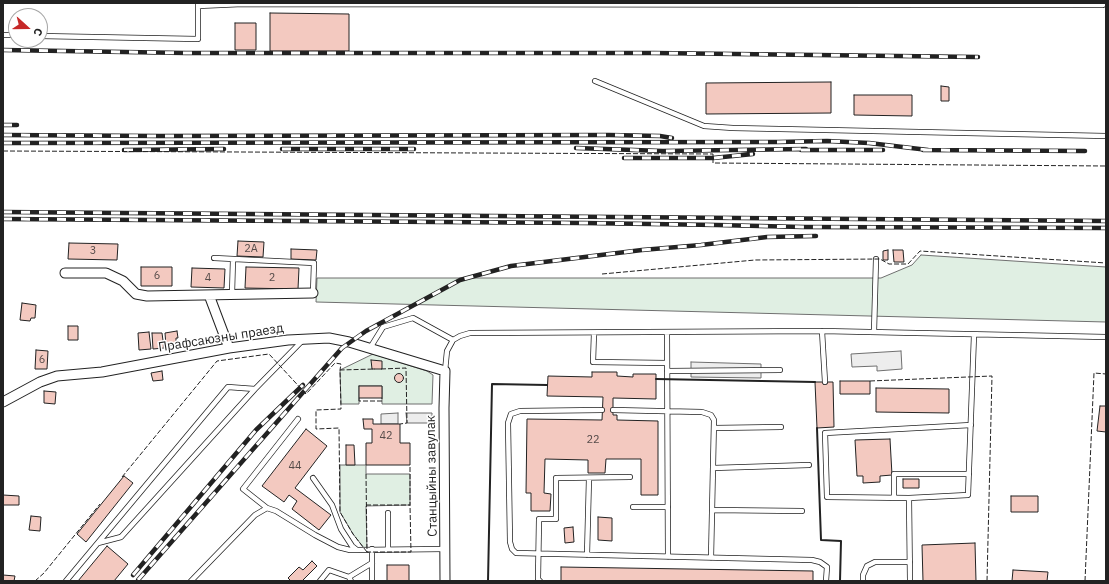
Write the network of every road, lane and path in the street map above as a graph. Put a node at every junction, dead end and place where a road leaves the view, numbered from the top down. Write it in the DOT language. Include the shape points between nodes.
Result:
graph roads {
  1 [pos="1105,4"];
  2 [pos="198,5"];
  3 [pos="48,36"];
  4 [pos="595,81"];
  5 [pos="1106,136"];
  6 [pos="214,258"];
  7 [pos="233,259"];
  8 [pos="876,259"];
  9 [pos="65,273"];
  10 [pos="313,293"];
  11 [pos="232,294"];
  12 [pos="210,295"];
  13 [pos="822,331"];
  14 [pos="667,332"];
  15 [pos="874,332"];
  16 [pos="594,333"];
  17 [pos="974,335"];
  18 [pos="1106,337"];
  19 [pos="303,339"];
  20 [pos="453,340"];
  21 [pos="229,348"];
  22 [pos="370,349"];
  23 [pos="667,363"];
  24 [pos="780,370"];
  25 [pos="445,371"];
  26 [pos="667,371"];
  27 [pos="825,382"];
  28 [pos="255,389"];
  29 [pos="3,402"];
  30 [pos="602,410"];
  31 [pos="613,410"];
  32 [pos="667,410"];
  33 [pos="298,419"];
  34 [pos="971,425"];
  35 [pos="714,428"];
  36 [pos="781,428"];
  37 [pos="825,428"];
  38 [pos="825,434"];
  39 [pos="809,465"];
  40 [pos="713,468"];
  41 [pos="969,474"];
  42 [pos="630,477"];
  43 [pos="313,478"];
  44 [pos="589,478"];
  45 [pos="894,497"];
  46 [pos="909,498"];
  47 [pos="668,507"];
  48 [pos="266,508"];
  49 [pos="633,508"];
  50 [pos="712,510"];
  51 [pos="802,511"];
  52 [pos="388,513"];
  53 [pos="98,543"];
  54 [pos="372,549"];
  55 [pos="388,549"];
  56 [pos="445,549"];
  57 [pos="357,550"];
  58 [pos="538,554"];
  59 [pos="587,555"];
  60 [pos="668,557"];
  61 [pos="711,558"];
  62 [pos="910,562"];
  63 [pos="372,563"];
  64 [pos="350,579"];
  65 [pos="66,581"];
  66 [pos="191,581"];
  67 [pos="320,581"];
  68 [pos="372,581"];
  69 [pos="445,581"];
  70 [pos="540,581"];
  71 [pos="826,581"];
  72 [pos="863,581"];
  73 [pos="910,581"];
  1 -- 2 [label="lane"];
  2 -- 3 [label="lane" via="198,39"];
  4 -- 5 [label="lane" via="704,126"];
  6 -- 7 [label="lane"];
  7 -- 10 [label="lane" via="314,263"];
  7 -- 11 [label="lane"];
  8 -- 15 [label="lane"];
  9 -- 12 [label="street" via="106,273 123,281 136,294 147,296"];
  10 -- 11 [label="street"];
  11 -- 12 [label="street"];
  12 -- 21 [label="street"];
  13 -- 14 [label="lane"];
  13 -- 15 [label="lane"];
  13 -- 27 [label="lane"];
  14 -- 16 [label="lane"];
  14 -- 23 [label="lane"];
  15 -- 17 [label="lane"];
  16 -- 20 [label="lane" via="470,333"];
  16 -- 23 [label="lane" via="593,362"];
  17 -- 18 [label="lane"];
  17 -- 34 [label="lane"];
  19 -- 21 [label="street, Прафсаюзны праезд"];
  19 -- 22 [label="street, Прафсаюзны праезд" via="329,338"];
  19 -- 28 [label="lane"];
  20 -- 22 [label="lane" via="413,318 383,327"];
  20 -- 25 [label="lane" via="447,351"];
  21 -- 29 [label="street, Прафсаюзны праезд" via="102,372 57,376"];
  22 -- 25 [label="street, Прафсаюзны праезд"];
  23 -- 26 [label="lane"];
  24 -- 26 [label="lane"];
  25 -- 56 [label="street, Станцыйны завулак"];
  26 -- 32 [label="lane"];
  28 -- 53 [label="lane" via="121,537"];
  28 -- 53 [label="lane" via="228,387"];
  30 -- 58 [label="lane" via="520,411 511,414 508,423 510,542 516,553"];
  31 -- 32 [label="lane"];
  32 -- 35 [label="lane" via="711,415"];
  32 -- 47 [label="lane"];
  33 -- 48 [label="lane" via="243,489"];
  34 -- 38 [label="lane"];
  34 -- 41 [label="lane"];
  35 -- 36 [label="lane"];
  35 -- 40 [label="lane"];
  37 -- 38 [label="lane"];
  38 -- 45 [label="lane" via="827,497"];
  39 -- 40 [label="lane"];
  40 -- 50 [label="lane"];
  41 -- 45 [label="lane" via="894,474"];
  41 -- 46 [label="lane" via="968,495"];
  42 -- 44 [label="lane"];
  43 -- 57 [label="lane" via="332,506 341,529"];
  44 -- 58 [label="lane" via="556,478 556,518 538,519"];
  44 -- 59 [label="lane"];
  45 -- 46 [label="lane"];
  46 -- 62 [label="lane"];
  47 -- 49 [label="lane"];
  47 -- 60 [label="lane"];
  48 -- 57 [label="lane" via="276,511 338,547"];
  48 -- 66 [label="lane" via="254,515"];
  50 -- 51 [label="lane"];
  50 -- 61 [label="lane"];
  52 -- 55 [label="lane"];
  53 -- 65 [label="lane"];
  54 -- 55 [label="lane"];
  54 -- 57 [label="lane"];
  54 -- 63 [label="lane"];
  55 -- 56 [label="lane"];
  56 -- 69 [label="street, Станцыйны завулак"];
  58 -- 59 [label="lane"];
  58 -- 70 [label="lane"];
  59 -- 60 [label="lane"];
  60 -- 61 [label="lane"];
  61 -- 71 [label="lane" via="812,560 827,567"];
  62 -- 72 [label="lane" via="875,562 867,566"];
  62 -- 73 [label="lane"];
  63 -- 64 [label="lane"];
  63 -- 68 [label="lane"];
  64 -- 67 [label="lane" via="329,570"];
}
